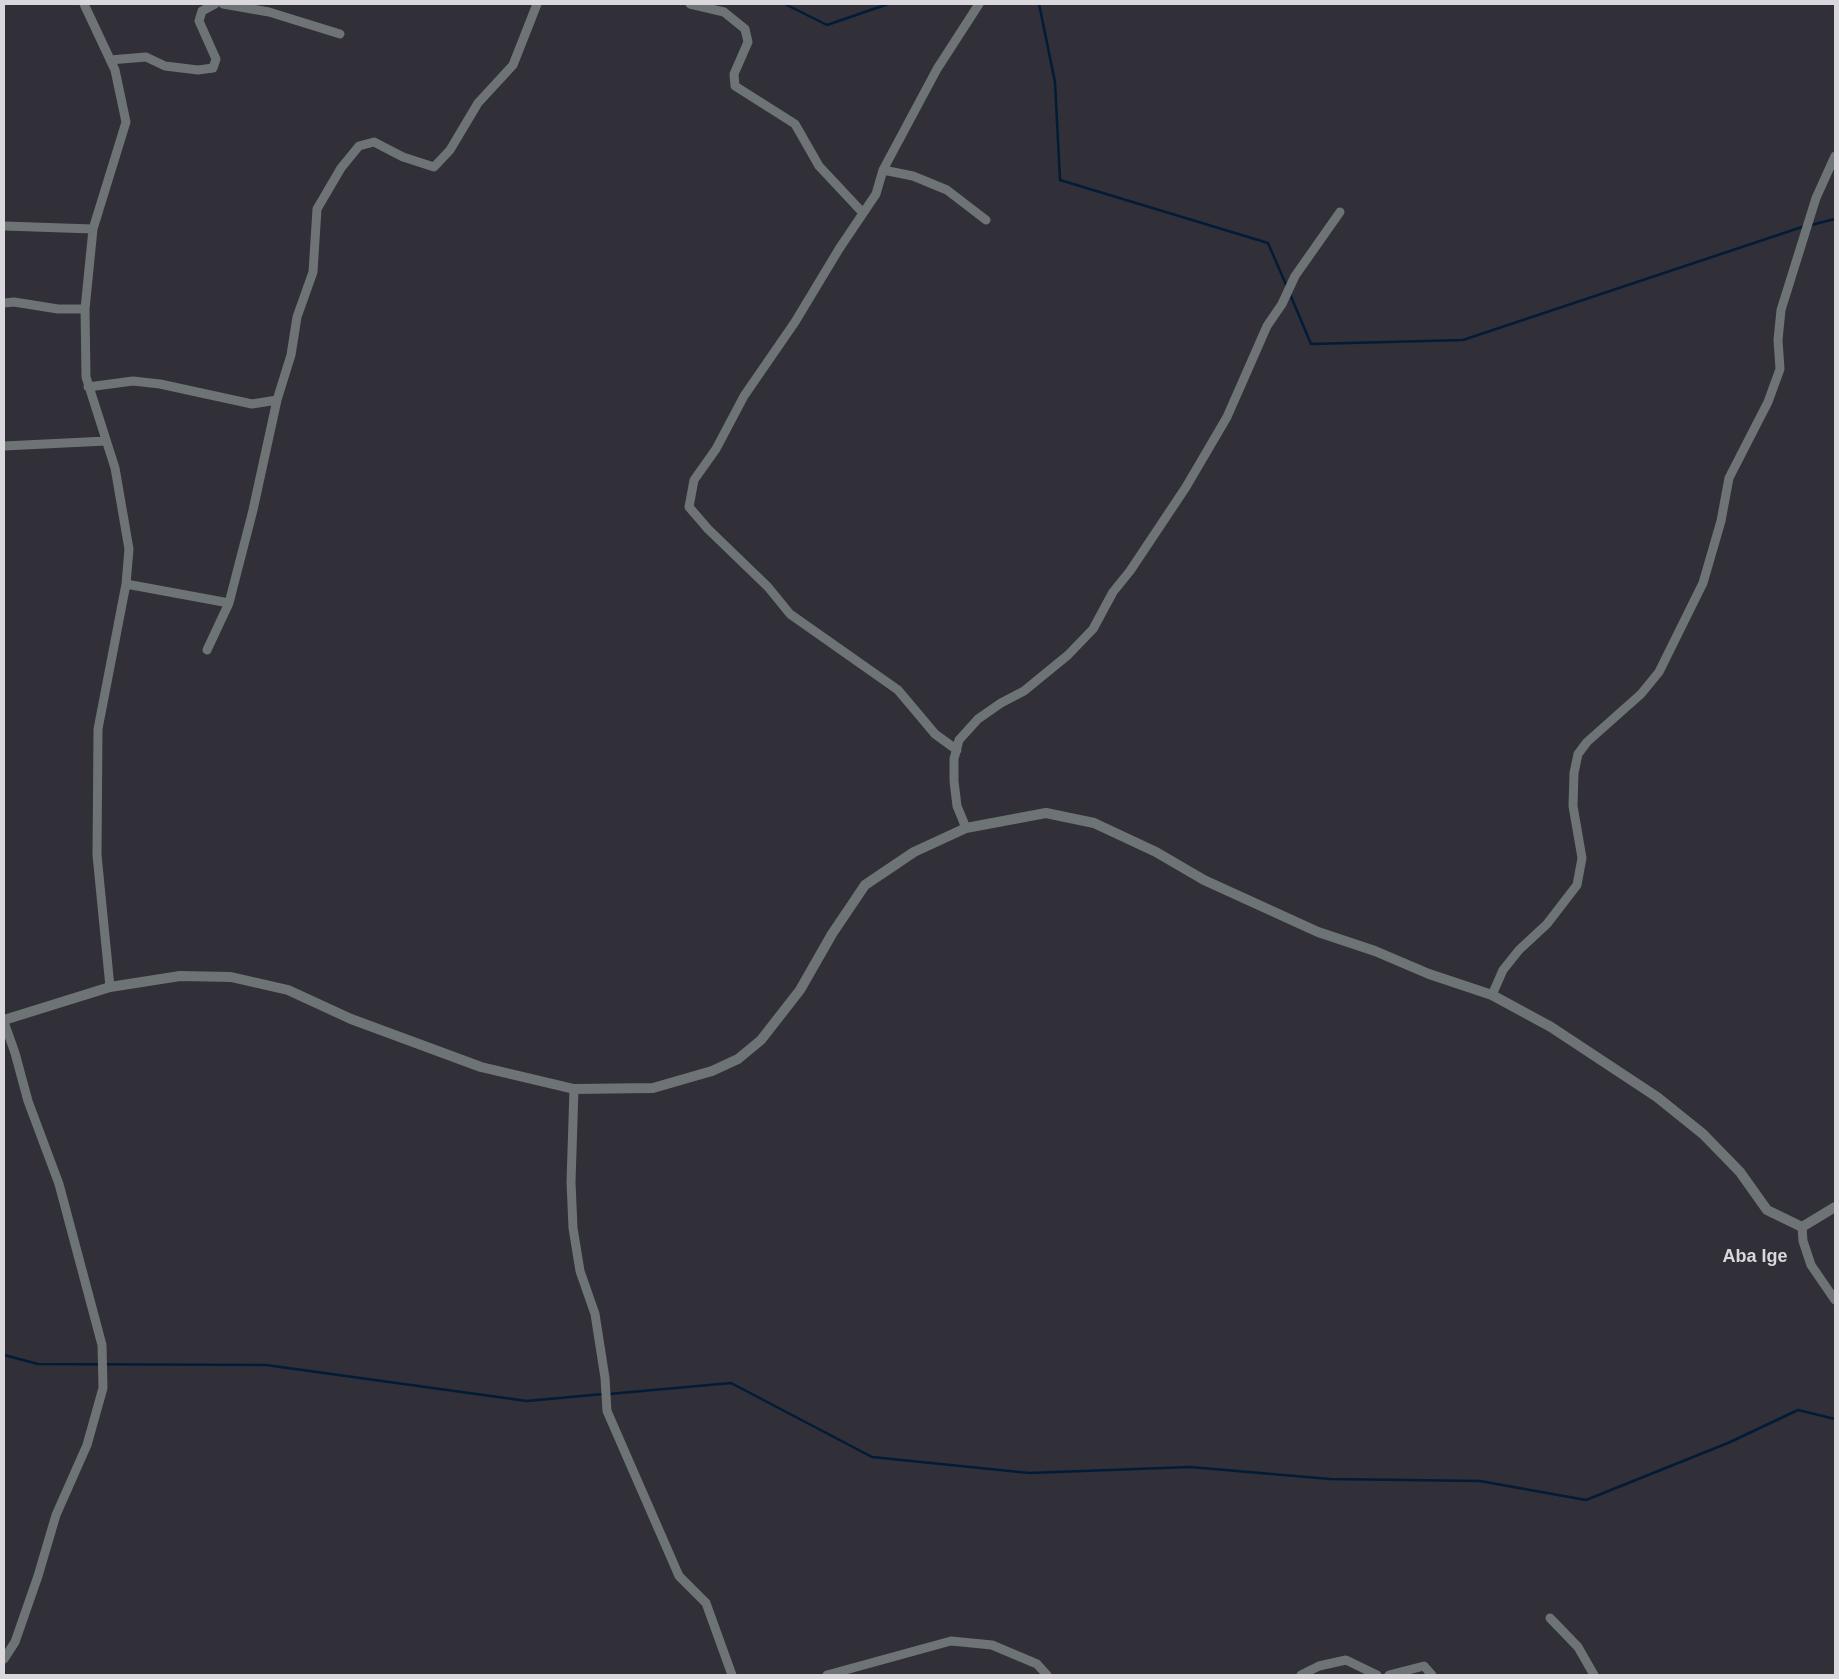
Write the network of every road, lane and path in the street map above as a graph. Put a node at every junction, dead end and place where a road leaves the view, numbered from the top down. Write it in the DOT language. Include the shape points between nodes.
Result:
graph roads {
  1 [pos="84,4"];
  2 [pos="215,4"];
  3 [pos="223,4"];
  4 [pos="537,4"];
  5 [pos="690,4"];
  6 [pos="979,4"];
  7 [pos="340,34"];
  8 [pos="110,60"];
  9 [pos="1835,156"];
  10 [pos="884,170"];
  11 [pos="1340,212"];
  12 [pos="863,213"];
  13 [pos="986,220"];
  14 [pos="4,226"];
  15 [pos="93,229"];
  16 [pos="4,303"];
  17 [pos="85,309"];
  18 [pos="88,387"];
  19 [pos="277,400"];
  20 [pos="106,441"];
  21 [pos="4,446"];
  22 [pos="126,584"];
  23 [pos="229,603"];
  24 [pos="207,650"];
  25 [pos="956,750"];
  26 [pos="966,828"];
  27 [pos="110,987"];
  28 [pos="1492,996"];
  29 [pos="4,1021"];
  30 [pos="574,1089"];
  31 [pos="1835,1207"];
  32 [pos="1802,1227"];
  33 [pos="1835,1300"];
  34 [pos="1550,1618"];
  35 [pos="4,1659"];
  36 [pos="732,1675"];
  37 [pos="827,1675"];
  38 [pos="1048,1675"];
  39 [pos="1301,1675"];
  40 [pos="1376,1675"];
  41 [pos="1389,1675"];
  42 [pos="1432,1675"];
  43 [pos="1594,1675"];
  1 -- 8 [label="street"];
  2 -- 8 [label="street" via="202,11 199,21 216,58 213,68 198,70 165,66 146,56"];
  3 -- 7 [label="street" via="269,12"];
  4 -- 19 [label="street" via="514,65 478,103 450,150 434,167 402,157 374,142 359,146 342,168 318,209 313,272 297,317 291,355"];
  5 -- 12 [label="street" via="724,12 744,29 748,42 734,74 735,86 795,124 819,166"];
  6 -- 10 [label="street" via="937,69"];
  8 -- 15 [label="street" via="126,122"];
  9 -- 28 [label="street" via="1816,198 1781,310 1780,369 1768,402 1729,478 1722,520 1703,583 1659,672 1641,694 1578,754 1573,806 1582,858 1577,885 1547,924 1503,970"];
  10 -- 12 [label="street" via="876,194"];
  10 -- 13 [label="street" via="913,176 947,190"];
  11 -- 25 [label="street" via="1295,276 1268,326 1227,417 1186,487 1113,592 1093,629 1024,692 978,719 959,740"];
  12 -- 25 [label="street" via="744,396 716,449 694,480 690,507 790,614 898,690 934,734"];
  14 -- 15 [label="street"];
  15 -- 17 [label="street"];
  16 -- 17 [label="street"];
  17 -- 18 [label="street"];
  18 -- 19 [label="street" via="133,381 252,404"];
  18 -- 20 [label="street"];
  19 -- 23 [label="street"];
  20 -- 21 [label="street"];
  20 -- 22 [label="street" via="115,468 129,549"];
  22 -- 23 [label="street"];
  22 -- 27 [label="street" via="98,729 97,854"];
  23 -- 24 [label="street"];
  25 -- 26 [label="street" via="956,806"];
  26 -- 28 [label="street" via="1046,813 1094,823 1156,852 1204,880 1318,932"];
  26 -- 30 [label="street" via="914,852 865,885 800,990 761,1040 738,1059 712,1071 653,1088"];
  27 -- 29 [label="street"];
  27 -- 30 [label="street" via="180,976 231,977 288,990 351,1019 481,1067"];
  28 -- 32 [label="street" via="1551,1027 1657,1097 1703,1134 1740,1172 1767,1210"];
  29 -- 35 [label="street" via="28,1101 59,1184 102,1345 102,1388 86,1445 56,1515 15,1642"];
  30 -- 36 [label="street" via="570,1182 573,1228 580,1271 595,1314 607,1411 679,1576 706,1603"];
  31 -- 32 [label="street"];
  32 -- 33 [label="street" via="1811,1265"];
  34 -- 43 [label="street" via="1578,1647"];
  37 -- 38 [label="street" via="951,1641 992,1645 1037,1664"];
  39 -- 40 [label="street" via="1319,1666 1346,1660"];
  41 -- 42 [label="street" via="1424,1666"];
}
